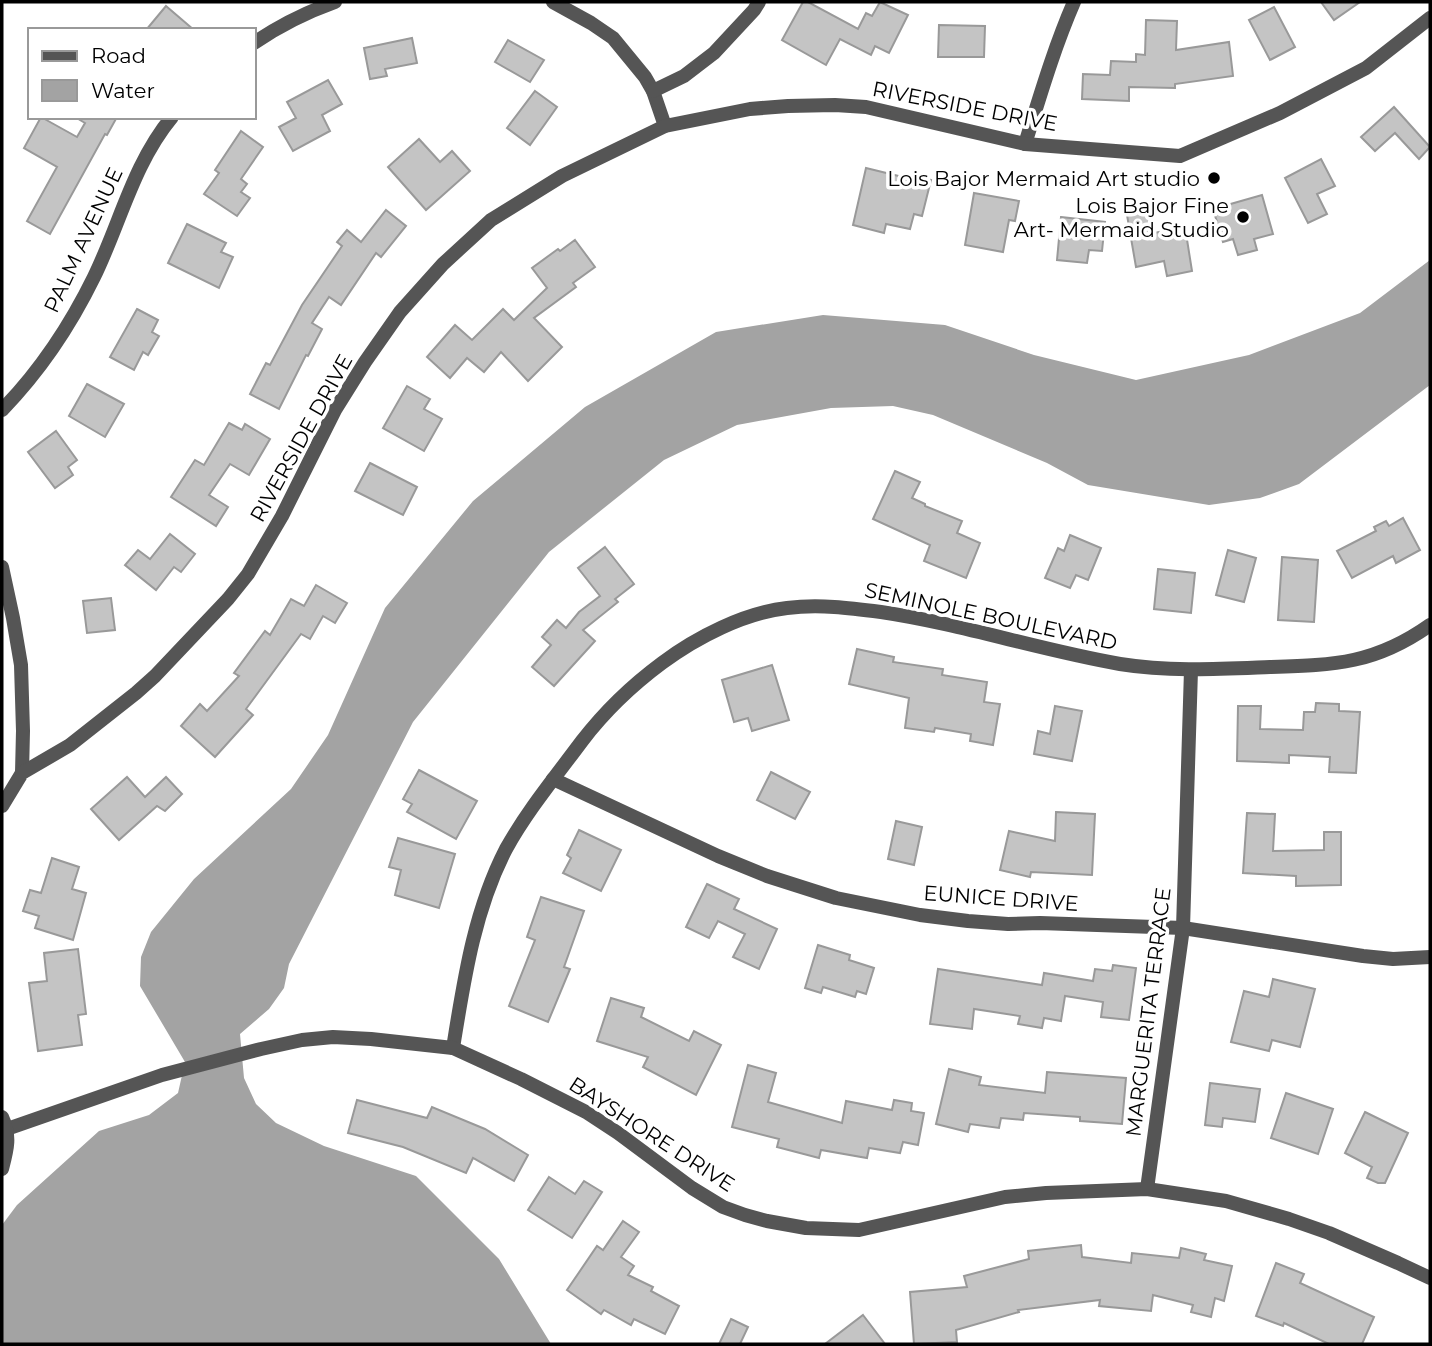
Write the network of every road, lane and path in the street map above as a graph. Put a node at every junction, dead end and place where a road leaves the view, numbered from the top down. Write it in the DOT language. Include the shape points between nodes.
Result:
graph roads {
  1 [pos="335,2"];
  2 [pos="553,2"];
  3 [pos="759,2"];
  4 [pos="1074,2"];
  5 [pos="1430,18"];
  6 [pos="256,42"];
  7 [pos="653,91"];
  8 [pos="171,119"];
  9 [pos="665,126"];
  10 [pos="1025,144"];
  11 [pos="2,410"];
  12 [pos="2,567"];
  13 [pos="1430,625"];
  14 [pos="1191,670"];
  15 [pos="22,773"];
  16 [pos="553,779"];
  17 [pos="2,806"];
  18 [pos="1183,928"];
  19 [pos="1429,957"];
  20 [pos="453,1048"];
  21 [pos="4,1123"];
  22 [pos="2,1169"];
  23 [pos="1147,1189"];
  24 [pos="1430,1278"];
  1 -- 6 [label="street"];
  2 -- 7 [label="street" via="613,38"];
  3 -- 7 [label="street" via="714,53 684,76"];
  4 -- 10 [label="street"];
  5 -- 10 [label="street, RIVERSIDE DRIVE" via="1366,68 1280,113 1180,156"];
  7 -- 9 [label="street"];
  8 -- 11 [label="street, PALM AVENUE" via="132,184 71,321"];
  9 -- 10 [label="street, RIVERSIDE DRIVE" via="750,109 866,107"];
  9 -- 15 [label="street, RIVERSIDE DRIVE" via="550,183 491,220 443,264 365,362 282,516 228,599 136,693 70,745"];
  12 -- 15 [label="street" via="21,665"];
  13 -- 14 [label="street, SEMINOLE BOULEVARD" via="1375,656 1355,661"];
  14 -- 16 [label="street, SEMINOLE BOULEVARD" via="1116,663 924,619 829,606 764,612 690,643 631,687"];
  14 -- 18 [label="street, MARGUERITA TERRACE"];
  15 -- 17 [label="street, RIVERSIDE DRIVE"];
  16 -- 18 [label="street, EUNICE DRIVE" via="718,856 836,898 968,921"];
  16 -- 20 [label="street, SEMINOLE BOULEVARD" via="506,849 474,932"];
  18 -- 19 [label="street, EUNICE DRIVE" via="1363,956"];
  18 -- 23 [label="street, MARGUERITA TERRACE"];
  20 -- 21 [label="street, BAYSHORE DRIVE" via="333,1037 302,1040 162,1075"];
  20 -- 23 [label="street, BAYSHORE DRIVE" via="586,1112 723,1207 787,1225 859,1230 1004,1197"];
  21 -- 22 [label="street" via="7,1150"];
  23 -- 24 [label="street, BAYSHORE DRIVE" via="1226,1201 1289,1219"];
}
